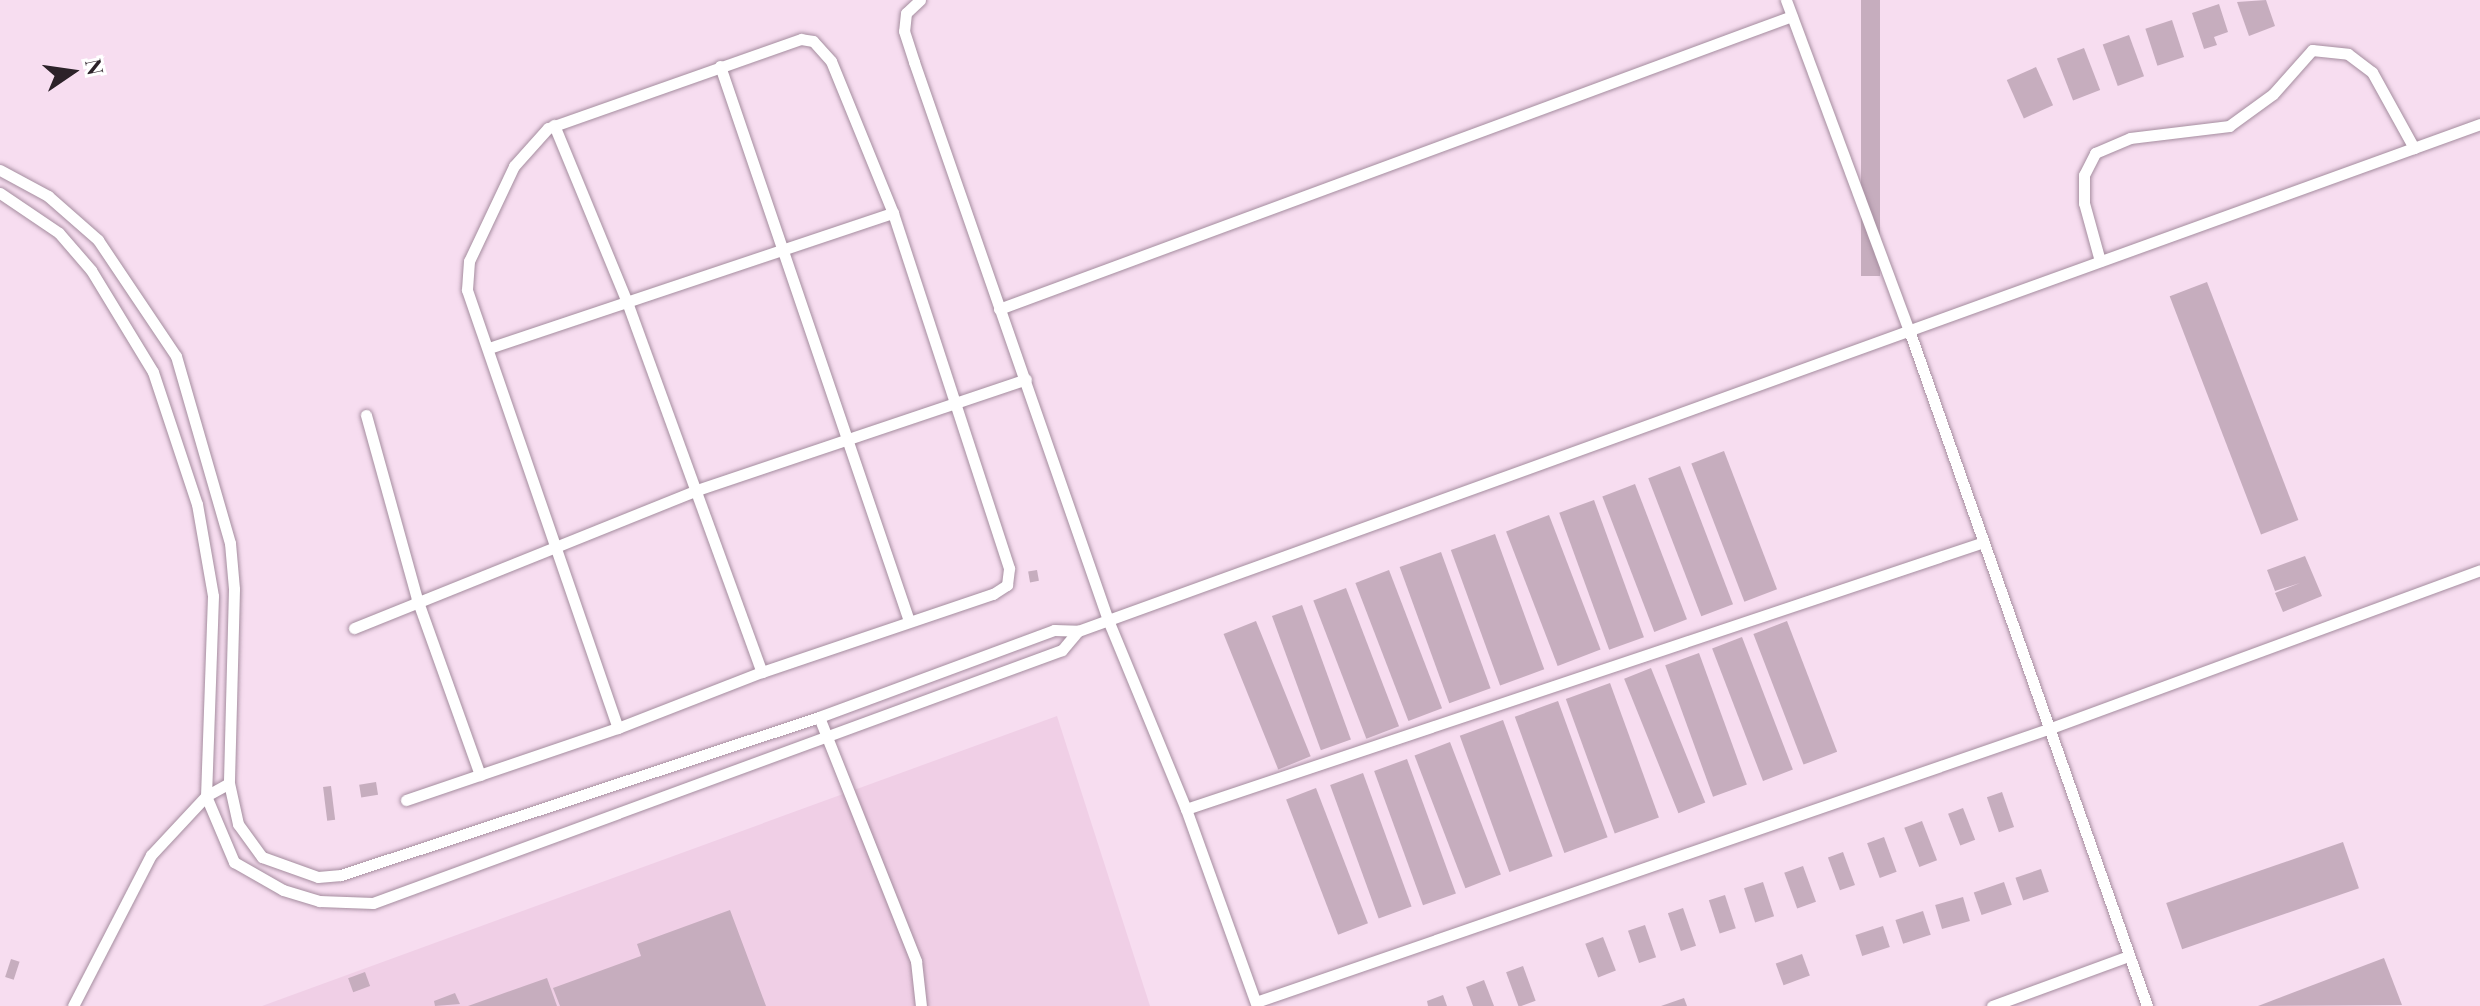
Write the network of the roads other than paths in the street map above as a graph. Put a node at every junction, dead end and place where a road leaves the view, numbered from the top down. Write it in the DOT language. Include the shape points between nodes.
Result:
graph roads {
  1 [pos="920,0"];
  2 [pos="1786,0"];
  3 [pos="1792,16"];
  4 [pos="720,66"];
  5 [pos="2480,124"];
  6 [pos="554,125"];
  7 [pos="2414,148"];
  8 [pos="0,170"];
  9 [pos="0,193"];
  10 [pos="893,213"];
  11 [pos="780,252"];
  12 [pos="2100,261"];
  13 [pos="627,302"];
  14 [pos="999,309"];
  15 [pos="1909,330"];
  16 [pos="489,348"];
  17 [pos="1026,379"];
  18 [pos="956,403"];
  19 [pos="366,415"];
  20 [pos="847,440"];
  21 [pos="697,490"];
  22 [pos="1984,542"];
  23 [pos="552,544"];
  24 [pos="2480,570"];
  25 [pos="417,599"];
  26 [pos="1108,620"];
  27 [pos="909,621"];
  28 [pos="354,628"];
  29 [pos="1078,631"];
  30 [pos="762,672"];
  31 [pos="819,717"];
  32 [pos="618,728"];
  33 [pos="2051,728"];
  34 [pos="827,737"];
  35 [pos="480,775"];
  36 [pos="229,783"];
  37 [pos="206,796"];
  38 [pos="406,800"];
  39 [pos="1186,809"];
  40 [pos="2129,956"];
  41 [pos="1256,1004"];
  42 [pos="73,1006"];
  43 [pos="921,1006"];
  44 [pos="1992,1006"];
  45 [pos="2147,1006"];
  1 -- 14 [label="lane" via="906,13 904,31"];
  2 -- 3 [label="lane"];
  3 -- 14 [label="lane"];
  3 -- 15 [label="lane"];
  4 -- 6 [label="lane"];
  4 -- 10 [label="lane" via="801,39 823,49"];
  4 -- 11 [label="lane"];
  5 -- 7 [label="lane"];
  6 -- 13 [label="lane"];
  6 -- 16 [label="lane" via="514,166 469,261 467,290"];
  7 -- 12 [label="lane"];
  7 -- 12 [label="lane" via="2372,72 2348,54 2312,50 2273,94 2229,126 2130,138 2095,153 2084,175 2084,203"];
  8 -- 36 [label="lane" via="48,196 98,240 161,327 182,371 230,543 234,589"];
  9 -- 37 [label="lane" via="59,233 91,270 153,372 172,421 197,504 213,596"];
  10 -- 11 [label="lane"];
  10 -- 18 [label="lane"];
  11 -- 13 [label="lane"];
  11 -- 20 [label="lane"];
  12 -- 15 [label="lane"];
  13 -- 16 [label="lane"];
  13 -- 21 [label="lane"];
  14 -- 17 [label="lane"];
  15 -- 22 [label="lane"];
  15 -- 26 [label="lane"];
  16 -- 23 [label="lane"];
  17 -- 18 [label="lane"];
  17 -- 26 [label="lane"];
  18 -- 20 [label="lane"];
  18 -- 27 [label="lane" via="1009,576 1007,585 993,594"];
  19 -- 25 [label="lane"];
  20 -- 21 [label="lane"];
  20 -- 27 [label="lane"];
  21 -- 23 [label="lane"];
  21 -- 30 [label="lane"];
  22 -- 33 [label="lane"];
  22 -- 39 [label="lane"];
  23 -- 25 [label="lane"];
  23 -- 32 [label="lane"];
  24 -- 33 [label="lane"];
  25 -- 28 [label="lane"];
  25 -- 35 [label="lane"];
  26 -- 29 [label="lane"];
  26 -- 39 [label="lane"];
  27 -- 30 [label="lane"];
  29 -- 31 [label="lane" via="1054,630"];
  29 -- 34 [label="lane" via="1062,650"];
  30 -- 32 [label="lane"];
  31 -- 34 [label="lane"];
  31 -- 36 [label="lane" via="341,875 296,872 251,849 238,824"];
  32 -- 35 [label="lane"];
  33 -- 40 [label="lane"];
  33 -- 41 [label="lane"];
  34 -- 37 [label="lane" via="373,903 319,901 250,875 223,844"];
  34 -- 43 [label="lane" via="916,961"];
  35 -- 38 [label="lane"];
  36 -- 37 [label="lane"];
  37 -- 42 [label="lane" via="151,855"];
  39 -- 41 [label="lane"];
  40 -- 44 [label="lane"];
  40 -- 45 [label="lane"];
}
